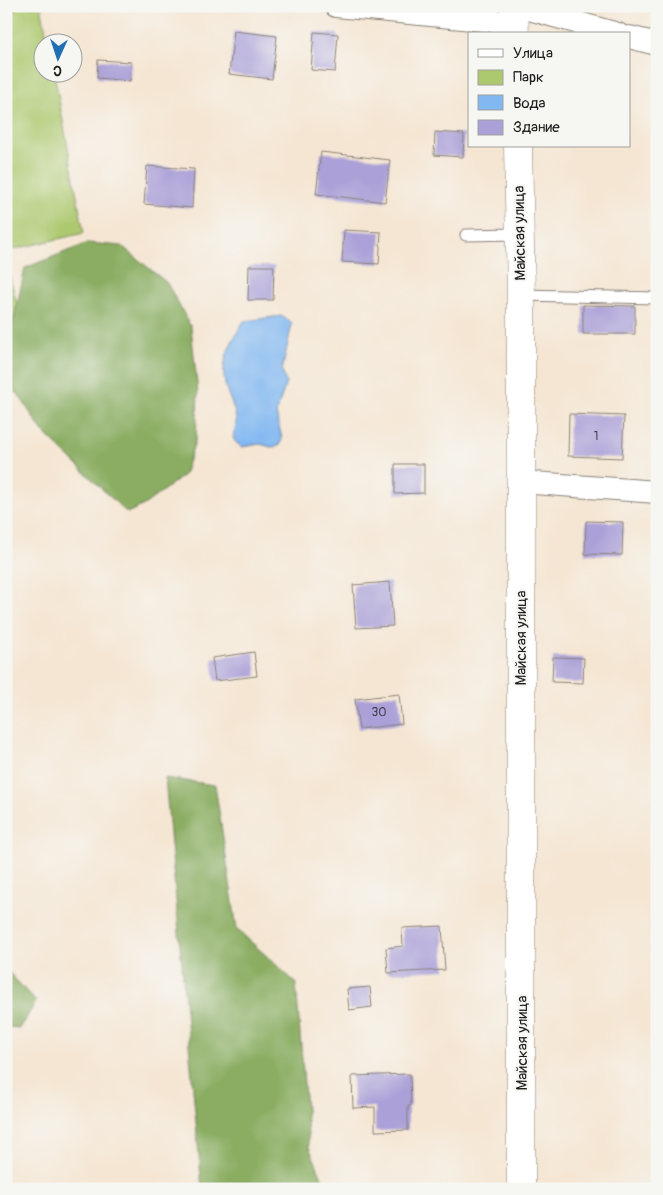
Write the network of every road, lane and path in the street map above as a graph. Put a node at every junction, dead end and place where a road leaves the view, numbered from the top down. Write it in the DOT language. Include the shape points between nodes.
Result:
graph roads {
  1 [pos="336,6"];
  2 [pos="516,17"];
  3 [pos="606,32"];
  4 [pos="630,37"];
  5 [pos="657,44"];
  6 [pos="518,148"];
  7 [pos="520,234"];
  8 [pos="466,235"];
  9 [pos="522,294"];
  10 [pos="657,298"];
  11 [pos="520,482"];
  12 [pos="657,492"];
  13 [pos="521,1189"];
  1 -- 2 [label="street"];
  2 -- 3 [label="street"];
  4 -- 5 [label="street"];
  6 -- 7 [label="street, Майская улица"];
  7 -- 8 [label="lane"];
  7 -- 9 [label="street, Майская улица"];
  9 -- 10 [label="lane"];
  9 -- 11 [label="street, Майская улица"];
  11 -- 12 [label="street"];
  11 -- 13 [label="street, Майская улица"];
}
